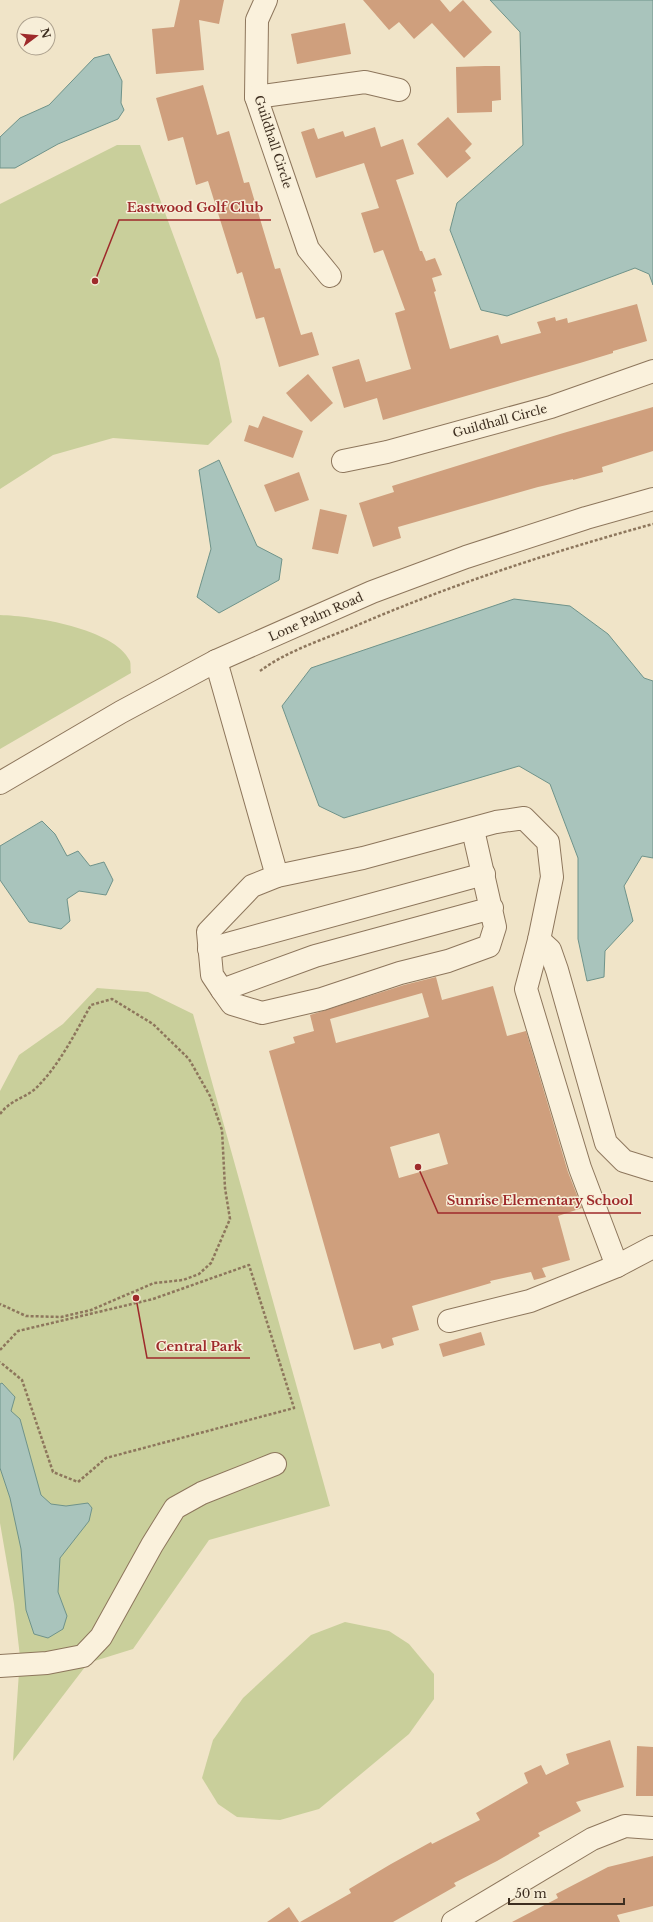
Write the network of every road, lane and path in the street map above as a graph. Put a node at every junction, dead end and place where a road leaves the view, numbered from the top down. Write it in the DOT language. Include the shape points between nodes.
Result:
graph roads {
  1 [pos="266,0"];
  2 [pos="399,90"];
  3 [pos="256,97"];
  4 [pos="330,276"];
  5 [pos="653,371"];
  6 [pos="343,461"];
  7 [pos="653,499"];
  8 [pos="653,524"];
  9 [pos="216,661"];
  10 [pos="260,671"];
  11 [pos="0,783"];
  12 [pos="473,830"];
  13 [pos="484,874"];
  14 [pos="277,876"];
  15 [pos="492,908"];
  16 [pos="539,940"];
  17 [pos="210,950"];
  18 [pos="222,990"];
  19 [pos="0,1114"];
  20 [pos="653,1170"];
  21 [pos="653,1247"];
  22 [pos="617,1266"];
  23 [pos="0,1304"];
  24 [pos="448,1321"];
  25 [pos="0,1350"];
  26 [pos="0,1362"];
  27 [pos="275,1464"];
  28 [pos="0,1666"];
  29 [pos="653,1828"];
  30 [pos="453,1922"];
  1 -- 3 [label="street, Guildhall Circle" via="257,20"];
  2 -- 3 [label="street" via="365,82"];
  3 -- 4 [label="street, Guildhall Circle" via="308,249"];
  5 -- 6 [label="street, Guildhall Circle" via="551,407 387,452"];
  7 -- 9 [label="street, Lone Palm Road" via="466,557 372,592"];
  8 -- 10 [label="path" via="542,556 399,608 284,657"];
  9 -- 11 [label="street, Lone Palm Road" via="121,712"];
  9 -- 14 [label="street"];
  12 -- 13 [label="street"];
  12 -- 14 [label="street" via="363,858"];
  12 -- 16 [label="street" via="496,822 524,818 548,842 552,877"];
  13 -- 15 [label="street"];
  13 -- 17 [label="street"];
  14 -- 17 [label="street" via="252,886 208,932"];
  15 -- 18 [label="street" via="315,956"];
  15 -- 18 [label="street" via="495,926 489,946 448,961 400,973 322,999 262,1013 232,1004"];
  16 -- 20 [label="street" via="550,950 557,970 606,1143 624,1161"];
  16 -- 22 [label="street" via="526,989 580,1168"];
  17 -- 18 [label="street" via="212,976"];
  19 -- 23 [label="path" via="7,1105 38,1087 60,1061 91,1005 112,999 154,1024 188,1059 210,1096 222,1130 225,1188 230,1219 212,1263 198,1274 183,1280 154,1283 91,1310 60,1317 26,1316"];
  21 -- 22 [label="street"];
  22 -- 24 [label="street" via="530,1301"];
  25 -- 26 [label="path" via="18,1331 154,1299 249,1265 294,1408 106,1458 78,1482 53,1472 22,1380"];
  27 -- 28 [label="street" via="175,1508 101,1637 83,1656 47,1663"];
  29 -- 30 [label="street" via="625,1826 592,1839"];
}
